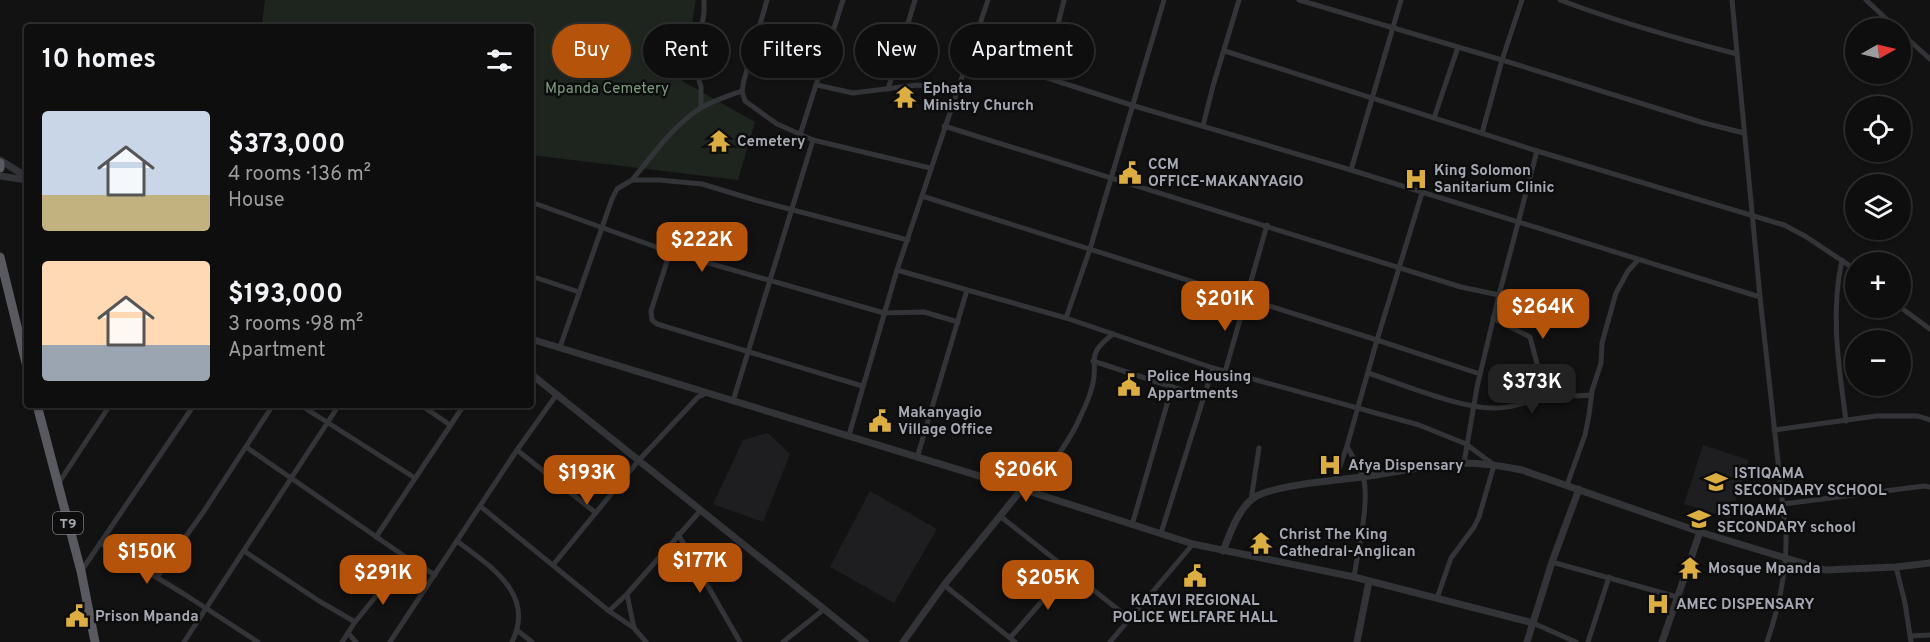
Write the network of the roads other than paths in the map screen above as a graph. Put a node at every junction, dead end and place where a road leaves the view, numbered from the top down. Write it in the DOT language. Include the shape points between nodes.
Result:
graph roads {
  1 [pos="704,0"];
  2 [pos="767,0"];
  3 [pos="843,0"];
  4 [pos="915,0"];
  5 [pos="988,0"];
  6 [pos="1064,0"];
  7 [pos="1164,0"];
  8 [pos="1239,0"];
  9 [pos="1299,0"];
  10 [pos="1401,0"];
  11 [pos="1522,0"];
  12 [pos="1560,0"];
  13 [pos="1732,0"];
  14 [pos="1866,0"];
  15 [pos="1885,18"];
  16 [pos="980,24"];
  17 [pos="1058,24"];
  18 [pos="1393,28"];
  19 [pos="1911,43"];
  20 [pos="1458,47"];
  21 [pos="1225,51"];
  22 [pos="1737,54"];
  23 [pos="1930,59"];
  24 [pos="1502,60"];
  25 [pos="962,78"];
  26 [pos="1048,78"];
  27 [pos="817,85"];
  28 [pos="888,89"];
  29 [pos="958,89"];
  30 [pos="742,91"];
  31 [pos="1373,98"];
  32 [pos="1131,105"];
  33 [pos="701,108"];
  34 [pos="1434,118"];
  35 [pos="944,126"];
  36 [pos="1203,126"];
  37 [pos="1482,133"];
  38 [pos="1744,133"];
  39 [pos="800,135"];
  40 [pos="813,140"];
  41 [pos="1537,151"];
  42 [pos="0,162"];
  43 [pos="0,168"];
  44 [pos="930,168"];
  45 [pos="1351,170"];
  46 [pos="0,176"];
  47 [pos="24,176"];
  48 [pos="24,178"];
  49 [pos="1110,179"];
  50 [pos="632,180"];
  51 [pos="1422,193"];
  52 [pos="922,196"];
  53 [pos="534,203"];
  54 [pos="792,209"];
  55 [pos="1753,215"];
  56 [pos="1518,223"];
  57 [pos="1267,225"];
  58 [pos="602,228"];
  59 [pos="908,240"];
  60 [pos="1090,249"];
  61 [pos="670,252"];
  62 [pos="0,257"];
  63 [pos="1638,260"];
  64 [pos="1842,260"];
  65 [pos="1845,262"];
  66 [pos="1400,267"];
  67 [pos="897,270"];
  68 [pos="534,277"];
  69 [pos="770,280"];
  70 [pos="967,290"];
  71 [pos="579,292"];
  72 [pos="1499,295"];
  73 [pos="1760,297"];
  74 [pos="1248,299"];
  75 [pos="884,313"];
  76 [pos="1911,315"];
  77 [pos="1066,318"];
  78 [pos="1493,318"];
  79 [pos="958,322"];
  80 [pos="1930,329"];
  81 [pos="1113,334"];
  82 [pos="534,340"];
  83 [pos="1377,340"];
  84 [pos="560,347"];
  85 [pos="748,351"];
  86 [pos="24,355"];
  87 [pos="1093,362"];
  88 [pos="1213,368"];
  89 [pos="1225,372"];
  90 [pos="1368,373"];
  91 [pos="1480,374"];
  92 [pos="534,376"];
  93 [pos="862,386"];
  94 [pos="1172,387"];
  95 [pos="557,394"];
  96 [pos="703,394"];
  97 [pos="1591,395"];
  98 [pos="1566,396"];
  99 [pos="1203,397"];
  100 [pos="733,401"];
  101 [pos="1472,406"];
  102 [pos="38,408"];
  103 [pos="108,408"];
  104 [pos="192,408"];
  105 [pos="271,408"];
  106 [pos="305,408"];
  107 [pos="337,408"];
  108 [pos="425,408"];
  109 [pos="462,408"];
  110 [pos="1357,408"];
  111 [pos="1930,420"];
  112 [pos="1846,421"];
  113 [pos="328,422"];
  114 [pos="450,425"];
  115 [pos="1774,430"];
  116 [pos="849,435"];
  117 [pos="1466,444"];
  118 [pos="1347,446"];
  119 [pos="246,447"];
  120 [pos="1259,448"];
  121 [pos="518,450"];
  122 [pos="917,458"];
  123 [pos="639,460"];
  124 [pos="1464,463"];
  125 [pos="1494,465"];
  126 [pos="1364,477"];
  127 [pos="415,478"];
  128 [pos="291,479"];
  129 [pos="1335,480"];
  130 [pos="58,484"];
  131 [pos="1567,486"];
  132 [pos="1930,487"];
  133 [pos="1022,489"];
  134 [pos="1579,489"];
  135 [pos="1030,491"];
  136 [pos="1250,502"];
  137 [pos="1783,504"];
  138 [pos="480,506"];
  139 [pos="701,510"];
  140 [pos="597,513"];
  141 [pos="1000,516"];
  142 [pos="1132,525"];
  143 [pos="1700,532"];
  144 [pos="1161,533"];
  145 [pos="678,534"];
  146 [pos="376,537"];
  147 [pos="457,541"];
  148 [pos="100,543"];
  149 [pos="1193,544"];
  150 [pos="244,551"];
  151 [pos="1222,551"];
  152 [pos="407,558"];
  153 [pos="1787,560"];
  154 [pos="1552,562"];
  155 [pos="1930,563"];
  156 [pos="553,566"];
  157 [pos="1896,567"];
  158 [pos="1069,570"];
  159 [pos="81,571"];
  160 [pos="435,574"];
  161 [pos="1354,577"];
  162 [pos="1609,577"];
  163 [pos="157,578"];
  164 [pos="1369,581"];
  165 [pos="944,585"];
  166 [pos="627,594"];
  167 [pos="1677,597"];
  168 [pos="1437,598"];
  169 [pos="205,609"];
  170 [pos="823,610"];
  171 [pos="609,611"];
  172 [pos="1130,619"];
  173 [pos="355,622"];
  174 [pos="1533,623"];
  175 [pos="634,628"];
  176 [pos="518,631"];
  177 [pos="348,633"];
  178 [pos="1930,635"];
  179 [pos="1911,639"];
  180 [pos="1013,640"];
  181 [pos="95,642"];
  182 [pos="184,642"];
  183 [pos="258,642"];
  184 [pos="342,642"];
  185 [pos="356,642"];
  186 [pos="390,642"];
  187 [pos="512,642"];
  188 [pos="532,642"];
  189 [pos="646,642"];
  190 [pos="740,642"];
  191 [pos="783,642"];
  192 [pos="865,642"];
  193 [pos="903,642"];
  194 [pos="1110,642"];
  195 [pos="1357,642"];
  196 [pos="1527,642"];
  197 [pos="1575,642"];
  198 [pos="1588,642"];
  199 [pos="1662,642"];
  200 [pos="1767,642"];
  1 -- 33 [label="street" via="695,65"];
  2 -- 30 [label="street"];
  3 -- 27 [label="street"];
  4 -- 28 [label="street"];
  5 -- 16 [label="street"];
  6 -- 17 [label="street"];
  7 -- 32 [label="street"];
  8 -- 21 [label="street"];
  9 -- 18 [label="street"];
  10 -- 18 [label="street"];
  11 -- 24 [label="street"];
  12 -- 22 [label="street"];
  13 -- 22 [label="street"];
  14 -- 15 [label="street"];
  18 -- 20 [label="street"];
  18 -- 31 [label="street"];
  19 -- 23 [label="street"];
  20 -- 24 [label="street"];
  20 -- 34 [label="street"];
  21 -- 31 [label="street"];
  21 -- 36 [label="street"];
  22 -- 38 [label="street"];
  24 -- 37 [label="street"];
  24 -- 38 [label="street"];
  25 -- 29 [label="street"];
  26 -- 32 [label="street"];
  27 -- 28 [label="street" via="853,93"];
  27 -- 39 [label="street"];
  28 -- 29 [label="street" via="930,85"];
  29 -- 35 [label="street"];
  30 -- 33 [label="street"];
  30 -- 39 [label="street" via="746,101 758,111"];
  31 -- 34 [label="street"];
  31 -- 45 [label="street"];
  32 -- 36 [label="street"];
  32 -- 49 [label="street"];
  33 -- 50 [label="street" via="667,136"];
  34 -- 37 [label="street"];
  35 -- 44 [label="street"];
  35 -- 49 [label="street"];
  36 -- 45 [label="street"];
  37 -- 41 [label="street"];
  38 -- 55 [label="street"];
  39 -- 40 [label="street"];
  40 -- 44 [label="street"];
  40 -- 54 [label="street"];
  41 -- 55 [label="street"];
  41 -- 56 [label="street"];
  42 -- 43 [label="highway"];
  42 -- 47 [label="street"];
  44 -- 52 [label="street"];
  45 -- 51 [label="street"];
  46 -- 48 [label="street"];
  49 -- 57 [label="street"];
  49 -- 60 [label="street"];
  50 -- 54 [label="street" via="702,184"];
  50 -- 58 [label="street" via="617,189"];
  51 -- 56 [label="street"];
  51 -- 66 [label="street"];
  52 -- 59 [label="street"];
  52 -- 60 [label="street"];
  53 -- 58 [label="street"];
  54 -- 59 [label="street"];
  54 -- 69 [label="street"];
  55 -- 64 [label="street" via="1793,229"];
  55 -- 73 [label="street"];
  56 -- 63 [label="street"];
  56 -- 72 [label="street"];
  57 -- 66 [label="street"];
  57 -- 74 [label="street"];
  58 -- 61 [label="street"];
  58 -- 71 [label="street"];
  59 -- 67 [label="street"];
  60 -- 74 [label="street"];
  60 -- 77 [label="street"];
  61 -- 69 [label="street"];
  61 -- 85 [label="street" via="651,311 652,320"];
  62 -- 86 [label="highway"];
  63 -- 73 [label="street"];
  63 -- 97 [label="street" via="1616,293"];
  64 -- 65 [label="street"];
  64 -- 112 [label="street" via="1835,314"];
  66 -- 72 [label="street"];
  66 -- 83 [label="street"];
  67 -- 70 [label="street"];
  67 -- 75 [label="street"];
  68 -- 71 [label="street"];
  69 -- 75 [label="street"];
  69 -- 85 [label="street"];
  70 -- 77 [label="street"];
  70 -- 79 [label="street"];
  71 -- 84 [label="street"];
  72 -- 78 [label="street"];
  73 -- 115 [label="street"];
  74 -- 83 [label="street"];
  74 -- 89 [label="street"];
  75 -- 79 [label="street" via="924,312"];
  75 -- 93 [label="street"];
  76 -- 80 [label="street"];
  77 -- 81 [label="street"];
  78 -- 91 [label="street"];
  78 -- 98 [label="street" via="1530,337 1540,375"];
  79 -- 122 [label="street"];
  81 -- 87 [label="street" via="1099,346"];
  81 -- 88 [label="street"];
  82 -- 84 [label="street"];
  83 -- 90 [label="street"];
  83 -- 91 [label="street"];
  84 -- 100 [label="street"];
  85 -- 93 [label="street"];
  85 -- 100 [label="street"];
  87 -- 94 [label="street"];
  87 -- 135 [label="street" via="1093,386 1075,428"];
  88 -- 89 [label="street"];
  88 -- 99 [label="street"];
  89 -- 110 [label="street"];
  90 -- 101 [label="street"];
  90 -- 110 [label="street"];
  91 -- 101 [label="street"];
  92 -- 95 [label="street"];
  93 -- 116 [label="street"];
  94 -- 99 [label="street"];
  94 -- 142 [label="street"];
  95 -- 121 [label="street"];
  95 -- 123 [label="street"];
  96 -- 123 [label="street"];
  97 -- 98 [label="street"];
  97 -- 131 [label="street" via="1585,435"];
  98 -- 101 [label="street" via="1498,408"];
  99 -- 144 [label="street"];
  100 -- 116 [label="street"];
  101 -- 117 [label="street"];
  102 -- 130 [label="highway, T9"];
  103 -- 130 [label="street"];
  104 -- 148 [label="street"];
  105 -- 119 [label="street"];
  106 -- 113 [label="street"];
  107 -- 113 [label="street"];
  108 -- 114 [label="street"];
  109 -- 114 [label="street"];
  110 -- 117 [label="street"];
  110 -- 118 [label="street"];
  111 -- 112 [label="street" via="1895,415"];
  112 -- 115 [label="street"];
  113 -- 127 [label="street"];
  113 -- 128 [label="street"];
  114 -- 127 [label="street"];
  115 -- 137 [label="street"];
  116 -- 122 [label="street"];
  117 -- 124 [label="street"];
  117 -- 125 [label="street"];
  118 -- 126 [label="street"];
  118 -- 129 [label="street"];
  119 -- 128 [label="street"];
  119 -- 163 [label="street"];
  120 -- 136 [label="street"];
  121 -- 138 [label="street"];
  121 -- 140 [label="street"];
  122 -- 133 [label="street"];
  123 -- 139 [label="street"];
  123 -- 140 [label="street"];
  124 -- 125 [label="street"];
  124 -- 126 [label="street"];
  125 -- 131 [label="street"];
  125 -- 168 [label="street" via="1479,518 1451,558"];
  126 -- 129 [label="street"];
  126 -- 161 [label="street"];
  127 -- 146 [label="street"];
  128 -- 146 [label="street"];
  128 -- 150 [label="street"];
  129 -- 136 [label="street" via="1274,491"];
  130 -- 159 [label="highway, T9"];
  131 -- 134 [label="street"];
  132 -- 137 [label="street"];
  133 -- 135 [label="street"];
  133 -- 141 [label="street"];
  134 -- 143 [label="street"];
  134 -- 154 [label="street"];
  135 -- 142 [label="street"];
  136 -- 151 [label="street" via="1239,515"];
  137 -- 153 [label="street"];
  138 -- 147 [label="street"];
  138 -- 156 [label="street"];
  139 -- 145 [label="street"];
  139 -- 170 [label="street"];
  140 -- 156 [label="street"];
  141 -- 158 [label="street"];
  141 -- 165 [label="street"];
  142 -- 144 [label="street"];
  143 -- 153 [label="street"];
  143 -- 167 [label="street"];
  144 -- 149 [label="street"];
  145 -- 166 [label="street"];
  145 -- 190 [label="street"];
  146 -- 152 [label="street"];
  147 -- 160 [label="street"];
  147 -- 176 [label="street" via="506,581 516,602"];
  148 -- 159 [label="street"];
  148 -- 163 [label="street"];
  149 -- 151 [label="street"];
  149 -- 172 [label="street"];
  150 -- 169 [label="street"];
  150 -- 173 [label="street"];
  151 -- 161 [label="street"];
  152 -- 160 [label="street"];
  152 -- 173 [label="street"];
  153 -- 157 [label="street" via="1825,570"];
  153 -- 200 [label="street" via="1778,610"];
  154 -- 162 [label="street"];
  154 -- 174 [label="street"];
  155 -- 157 [label="street"];
  156 -- 171 [label="street"];
  157 -- 179 [label="street"];
  158 -- 172 [label="street"];
  158 -- 180 [label="street"];
  159 -- 181 [label="highway, T9"];
  160 -- 186 [label="street"];
  161 -- 164 [label="street"];
  162 -- 167 [label="street"];
  162 -- 198 [label="street"];
  163 -- 169 [label="street"];
  164 -- 168 [label="street"];
  164 -- 195 [label="street"];
  165 -- 180 [label="street"];
  165 -- 193 [label="street"];
  166 -- 171 [label="street"];
  166 -- 175 [label="street"];
  167 -- 199 [label="street"];
  168 -- 174 [label="street"];
  169 -- 182 [label="street"];
  169 -- 183 [label="street"];
  170 -- 191 [label="street"];
  170 -- 192 [label="street"];
  171 -- 175 [label="street"];
  172 -- 194 [label="street"];
  173 -- 177 [label="street"];
  174 -- 196 [label="street"];
  174 -- 197 [label="street"];
  175 -- 189 [label="street"];
  176 -- 187 [label="street"];
  176 -- 188 [label="street"];
  177 -- 184 [label="street"];
  177 -- 185 [label="street"];
  178 -- 179 [label="street"];
}
